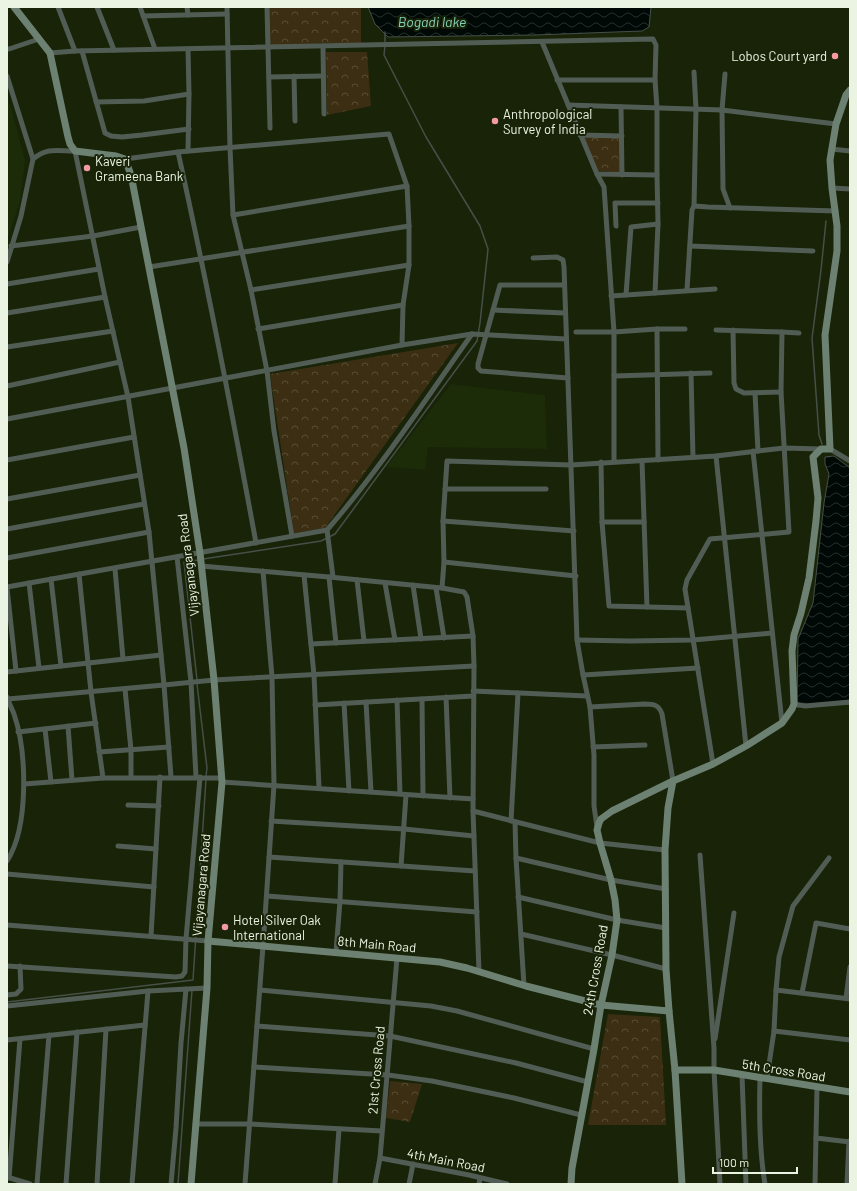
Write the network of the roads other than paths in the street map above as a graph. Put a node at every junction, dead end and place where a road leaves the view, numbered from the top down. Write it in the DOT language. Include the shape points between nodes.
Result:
graph roads {
  1 [pos="14,7"];
  2 [pos="58,7"];
  3 [pos="97,7"];
  4 [pos="140,7"];
  5 [pos="187,7"];
  6 [pos="227,7"];
  7 [pos="267,7"];
  8 [pos="188,14"];
  9 [pos="227,14"];
  10 [pos="143,16"];
  11 [pos="39,38"];
  12 [pos="542,42"];
  13 [pos="323,46"];
  14 [pos="268,47"];
  15 [pos="228,48"];
  16 [pos="7,49"];
  17 [pos="188,49"];
  18 [pos="114,50"];
  19 [pos="155,50"];
  20 [pos="75,51"];
  21 [pos="82,51"];
  22 [pos="50,53"];
  23 [pos="694,72"];
  24 [pos="725,74"];
  25 [pos="7,76"];
  26 [pos="268,76"];
  27 [pos="294,76"];
  28 [pos="323,76"];
  29 [pos="557,80"];
  30 [pos="655,80"];
  31 [pos="850,90"];
  32 [pos="189,94"];
  33 [pos="96,102"];
  34 [pos="568,105"];
  35 [pos="621,107"];
  36 [pos="657,108"];
  37 [pos="696,109"];
  38 [pos="722,110"];
  39 [pos="324,114"];
  40 [pos="295,121"];
  41 [pos="836,124"];
  42 [pos="270,128"];
  43 [pos="189,129"];
  44 [pos="580,135"];
  45 [pos="622,136"];
  46 [pos="230,148"];
  47 [pos="831,149"];
  48 [pos="75,151"];
  49 [pos="188,151"];
  50 [pos="850,151"];
  51 [pos="178,152"];
  52 [pos="33,159"];
  53 [pos="125,159"];
  54 [pos="596,174"];
  55 [pos="622,175"];
  56 [pos="657,175"];
  57 [pos="407,186"];
  58 [pos="832,188"];
  59 [pos="850,189"];
  60 [pos="658,203"];
  61 [pos="694,206"];
  62 [pos="730,208"];
  63 [pos="836,211"];
  64 [pos="233,215"];
  65 [pos="658,224"];
  66 [pos="409,226"];
  67 [pos="616,226"];
  68 [pos="141,227"];
  69 [pos="92,236"];
  70 [pos="12,246"];
  71 [pos="690,246"];
  72 [pos="812,251"];
  73 [pos="242,253"];
  74 [pos="202,258"];
  75 [pos="534,258"];
  76 [pos="7,262"];
  77 [pos="409,265"];
  78 [pos="149,267"];
  79 [pos="99,269"];
  80 [pos="7,284"];
  81 [pos="564,285"];
  82 [pos="715,289"];
  83 [pos="251,290"];
  84 [pos="687,290"];
  85 [pos="655,293"];
  86 [pos="626,295"];
  87 [pos="611,296"];
  88 [pos="105,297"];
  89 [pos="403,305"];
  90 [pos="493,310"];
  91 [pos="7,313"];
  92 [pos="565,313"];
  93 [pos="258,329"];
  94 [pos="657,329"];
  95 [pos="684,329"];
  96 [pos="716,330"];
  97 [pos="733,330"];
  98 [pos="113,331"];
  99 [pos="576,332"];
  100 [pos="614,332"];
  101 [pos="782,332"];
  102 [pos="799,333"];
  103 [pos="473,334"];
  104 [pos="484,334"];
  105 [pos="566,339"];
  106 [pos="402,345"];
  107 [pos="7,347"];
  108 [pos="120,362"];
  109 [pos="267,371"];
  110 [pos="691,373"];
  111 [pos="710,373"];
  112 [pos="658,374"];
  113 [pos="614,376"];
  114 [pos="225,378"];
  115 [pos="568,378"];
  116 [pos="7,386"];
  117 [pos="173,388"];
  118 [pos="781,392"];
  119 [pos="755,393"];
  120 [pos="128,397"];
  121 [pos="7,419"];
  122 [pos="134,437"];
  123 [pos="784,448"];
  124 [pos="821,449"];
  125 [pos="830,449"];
  126 [pos="756,451"];
  127 [pos="716,456"];
  128 [pos="693,457"];
  129 [pos="7,460"];
  130 [pos="658,460"];
  131 [pos="614,461"];
  132 [pos="642,461"];
  133 [pos="850,461"];
  134 [pos="601,462"];
  135 [pos="571,465"];
  136 [pos="140,475"];
  137 [pos="446,489"];
  138 [pos="546,489"];
  139 [pos="7,499"];
  140 [pos="144,504"];
  141 [pos="444,521"];
  142 [pos="602,522"];
  143 [pos="644,522"];
  144 [pos="7,529"];
  145 [pos="327,530"];
  146 [pos="574,531"];
  147 [pos="149,532"];
  148 [pos="762,534"];
  149 [pos="292,536"];
  150 [pos="724,537"];
  151 [pos="256,542"];
  152 [pos="200,553"];
  153 [pos="177,557"];
  154 [pos="7,558"];
  155 [pos="152,561"];
  156 [pos="444,562"];
  157 [pos="201,566"];
  158 [pos="115,569"];
  159 [pos="263,571"];
  160 [pos="79,574"];
  161 [pos="304,575"];
  162 [pos="576,576"];
  163 [pos="331,577"];
  164 [pos="51,579"];
  165 [pos="357,580"];
  166 [pos="385,583"];
  167 [pos="28,584"];
  168 [pos="413,585"];
  169 [pos="7,588"];
  170 [pos="439,588"];
  171 [pos="647,607"];
  172 [pos="688,608"];
  173 [pos="772,633"];
  174 [pos="735,635"];
  175 [pos="473,636"];
  176 [pos="444,638"];
  177 [pos="421,639"];
  178 [pos="395,640"];
  179 [pos="577,640"];
  180 [pos="693,640"];
  181 [pos="364,641"];
  182 [pos="336,643"];
  183 [pos="311,644"];
  184 [pos="161,655"];
  185 [pos="123,659"];
  186 [pos="88,663"];
  187 [pos="61,666"];
  188 [pos="474,666"];
  189 [pos="39,668"];
  190 [pos="698,668"];
  191 [pos="16,671"];
  192 [pos="7,672"];
  193 [pos="314,675"];
  194 [pos="583,675"];
  195 [pos="272,677"];
  196 [pos="214,680"];
  197 [pos="191,682"];
  198 [pos="164,686"];
  199 [pos="125,689"];
  200 [pos="91,692"];
  201 [pos="473,693"];
  202 [pos="518,693"];
  203 [pos="587,696"];
  204 [pos="446,697"];
  205 [pos="7,698"];
  206 [pos="422,699"];
  207 [pos="397,700"];
  208 [pos="366,702"];
  209 [pos="850,702"];
  210 [pos="344,703"];
  211 [pos="794,704"];
  212 [pos="315,705"];
  213 [pos="590,707"];
  214 [pos="782,723"];
  215 [pos="96,724"];
  216 [pos="68,726"];
  217 [pos="45,729"];
  218 [pos="18,732"];
  219 [pos="645,745"];
  220 [pos="746,746"];
  221 [pos="169,747"];
  222 [pos="593,747"];
  223 [pos="130,750"];
  224 [pos="99,752"];
  225 [pos="713,764"];
  226 [pos="160,777"];
  227 [pos="171,777"];
  228 [pos="198,777"];
  229 [pos="103,778"];
  230 [pos="131,778"];
  231 [pos="72,780"];
  232 [pos="222,780"];
  233 [pos="673,781"];
  234 [pos="51,782"];
  235 [pos="24,784"];
  236 [pos="274,785"];
  237 [pos="319,788"];
  238 [pos="349,791"];
  239 [pos="371,792"];
  240 [pos="403,795"];
  241 [pos="423,796"];
  242 [pos="450,798"];
  243 [pos="473,799"];
  244 [pos="128,805"];
  245 [pos="159,806"];
  246 [pos="473,811"];
  247 [pos="271,821"];
  248 [pos="513,821"];
  249 [pos="404,829"];
  250 [pos="597,830"];
  251 [pos="474,836"];
  252 [pos="600,843"];
  253 [pos="118,846"];
  254 [pos="156,849"];
  255 [pos="665,850"];
  256 [pos="700,855"];
  257 [pos="269,857"];
  258 [pos="516,858"];
  259 [pos="829,858"];
  260 [pos="7,861"];
  261 [pos="341,862"];
  262 [pos="401,866"];
  263 [pos="475,871"];
  264 [pos="7,874"];
  265 [pos="611,880"];
  266 [pos="154,887"];
  267 [pos="666,889"];
  268 [pos="267,896"];
  269 [pos="518,897"];
  270 [pos="340,901"];
  271 [pos="478,912"];
  272 [pos="734,913"];
  273 [pos="617,920"];
  274 [pos="7,925"];
  275 [pos="666,928"];
  276 [pos="850,929"];
  277 [pos="521,934"];
  278 [pos="151,936"];
  279 [pos="186,939"];
  280 [pos="208,940"];
  281 [pos="263,946"];
  282 [pos="336,952"];
  283 [pos="612,955"];
  284 [pos="397,958"];
  285 [pos="7,966"];
  286 [pos="20,966"];
  287 [pos="850,967"];
  288 [pos="666,969"];
  289 [pos="479,972"];
  290 [pos="849,975"];
  291 [pos="524,986"];
  292 [pos="207,988"];
  293 [pos="186,989"];
  294 [pos="260,990"];
  295 [pos="776,990"];
  296 [pos="148,991"];
  297 [pos="802,993"];
  298 [pos="7,995"];
  299 [pos="848,999"];
  300 [pos="393,1003"];
  301 [pos="601,1005"];
  302 [pos="7,1006"];
  303 [pos="669,1011"];
  304 [pos="145,1025"];
  305 [pos="257,1026"];
  306 [pos="106,1029"];
  307 [pos="774,1031"];
  308 [pos="77,1032"];
  309 [pos="49,1035"];
  310 [pos="390,1036"];
  311 [pos="20,1039"];
  312 [pos="7,1040"];
  313 [pos="850,1040"];
  314 [pos="714,1048"];
  315 [pos="594,1049"];
  316 [pos="254,1067"];
  317 [pos="675,1070"];
  318 [pos="714,1070"];
  319 [pos="742,1075"];
  320 [pos="388,1076"];
  321 [pos="763,1078"];
  322 [pos="588,1082"];
  323 [pos="817,1088"];
  324 [pos="850,1092"];
  325 [pos="581,1115"];
  326 [pos="195,1124"];
  327 [pos="250,1124"];
  328 [pos="339,1129"];
  329 [pos="382,1131"];
  330 [pos="816,1138"];
  331 [pos="849,1142"];
  332 [pos="380,1158"];
  333 [pos="413,1164"];
  334 [pos="8,1177"];
  335 [pos="480,1178"];
  336 [pos="30,1184"];
  337 [pos="37,1184"];
  338 [pos="66,1184"];
  339 [pos="97,1184"];
  340 [pos="132,1184"];
  341 [pos="171,1184"];
  342 [pos="191,1184"];
  343 [pos="245,1184"];
  344 [pos="335,1184"];
  345 [pos="375,1184"];
  346 [pos="409,1184"];
  347 [pos="479,1184"];
  348 [pos="507,1184"];
  349 [pos="571,1184"];
  350 [pos="682,1184"];
  351 [pos="720,1184"];
  352 [pos="746,1184"];
  353 [pos="765,1184"];
  354 [pos="815,1184"];
  355 [pos="847,1184"];
  1 -- 11 [label="street"];
  2 -- 20 [label="street"];
  3 -- 18 [label="street"];
  4 -- 10 [label="street"];
  5 -- 8 [label="street"];
  6 -- 9 [label="street"];
  7 -- 14 [label="street"];
  8 -- 9 [label="street"];
  8 -- 10 [label="street"];
  9 -- 15 [label="street"];
  10 -- 19 [label="street"];
  11 -- 16 [label="street"];
  11 -- 22 [label="street"];
  12 -- 13 [label="street"];
  12 -- 29 [label="street"];
  12 -- 30 [label="street" via="653,40 656,45"];
  13 -- 14 [label="street"];
  13 -- 28 [label="street"];
  14 -- 15 [label="street"];
  14 -- 26 [label="street"];
  15 -- 17 [label="street"];
  15 -- 46 [label="street"];
  17 -- 19 [label="street"];
  17 -- 32 [label="street"];
  18 -- 19 [label="street"];
  18 -- 21 [label="street"];
  20 -- 21 [label="street"];
  20 -- 22 [label="street"];
  21 -- 33 [label="street"];
  22 -- 48 [label="street" via="68,137"];
  23 -- 37 [label="street"];
  24 -- 38 [label="street"];
  25 -- 52 [label="street"];
  26 -- 27 [label="street"];
  26 -- 42 [label="street"];
  27 -- 28 [label="street"];
  27 -- 40 [label="street"];
  28 -- 39 [label="street"];
  29 -- 30 [label="street"];
  29 -- 34 [label="street"];
  30 -- 36 [label="street"];
  31 -- 41 [label="street"];
  32 -- 33 [label="street" via="144,101"];
  32 -- 43 [label="street"];
  33 -- 43 [label="street" via="105,133 112,136"];
  34 -- 35 [label="street"];
  34 -- 44 [label="street"];
  35 -- 36 [label="street"];
  35 -- 45 [label="street"];
  36 -- 37 [label="street"];
  36 -- 56 [label="street"];
  37 -- 38 [label="street"];
  37 -- 61 [label="street"];
  38 -- 41 [label="street"];
  38 -- 62 [label="street" via="723,189"];
  41 -- 47 [label="street"];
  43 -- 49 [label="street"];
  44 -- 45 [label="street"];
  44 -- 54 [label="street"];
  45 -- 55 [label="street"];
  46 -- 49 [label="street"];
  46 -- 57 [label="street" via="389,134"];
  46 -- 64 [label="street"];
  47 -- 50 [label="street"];
  47 -- 58 [label="street"];
  48 -- 52 [label="street" via="48,150"];
  48 -- 53 [label="street"];
  48 -- 69 [label="street"];
  49 -- 51 [label="street"];
  51 -- 53 [label="street"];
  51 -- 74 [label="street"];
  52 -- 70 [label="street"];
  53 -- 68 [label="street, Vijayanagara Road"];
  54 -- 55 [label="street"];
  54 -- 87 [label="street" via="604,187"];
  55 -- 56 [label="street"];
  56 -- 60 [label="street"];
  57 -- 64 [label="street"];
  57 -- 66 [label="street"];
  58 -- 59 [label="street"];
  58 -- 63 [label="street"];
  60 -- 65 [label="street"];
  60 -- 67 [label="street" via="616,203"];
  61 -- 62 [label="street"];
  61 -- 71 [label="street"];
  62 -- 63 [label="street"];
  63 -- 125 [label="street" via="837,252 825,335"];
  64 -- 73 [label="street"];
  65 -- 85 [label="street"];
  65 -- 86 [label="street" via="631,226"];
  66 -- 73 [label="street"];
  66 -- 77 [label="street"];
  68 -- 69 [label="street"];
  68 -- 78 [label="street, Vijayanagara Road"];
  69 -- 70 [label="street"];
  69 -- 79 [label="street"];
  70 -- 76 [label="street"];
  71 -- 72 [label="street"];
  71 -- 84 [label="street"];
  73 -- 74 [label="street"];
  73 -- 83 [label="street"];
  74 -- 78 [label="street"];
  74 -- 114 [label="street"];
  75 -- 81 [label="street" via="557,257 563,260"];
  77 -- 83 [label="street"];
  77 -- 89 [label="street"];
  78 -- 117 [label="street, Vijayanagara Road"];
  79 -- 80 [label="street"];
  79 -- 88 [label="street"];
  81 -- 90 [label="street" via="500,285"];
  81 -- 92 [label="street"];
  82 -- 84 [label="street"];
  83 -- 93 [label="street"];
  84 -- 85 [label="street"];
  85 -- 86 [label="street"];
  86 -- 87 [label="street"];
  87 -- 100 [label="street"];
  88 -- 91 [label="street"];
  88 -- 98 [label="street"];
  89 -- 93 [label="street"];
  89 -- 106 [label="street"];
  90 -- 92 [label="street"];
  90 -- 104 [label="street"];
  92 -- 105 [label="street"];
  93 -- 109 [label="street"];
  94 -- 95 [label="street"];
  94 -- 100 [label="street"];
  94 -- 112 [label="street"];
  96 -- 97 [label="street"];
  97 -- 101 [label="street"];
  97 -- 119 [label="street" via="736,389 744,393"];
  98 -- 107 [label="street"];
  98 -- 108 [label="street"];
  99 -- 100 [label="street"];
  100 -- 113 [label="street"];
  101 -- 102 [label="street"];
  101 -- 118 [label="street"];
  103 -- 104 [label="street"];
  103 -- 106 [label="street"];
  103 -- 145 [label="street" via="357,494"];
  104 -- 105 [label="street"];
  104 -- 115 [label="street" via="478,364 481,371"];
  105 -- 115 [label="street"];
  106 -- 109 [label="street"];
  108 -- 116 [label="street"];
  108 -- 120 [label="street"];
  109 -- 114 [label="street"];
  109 -- 149 [label="street" via="274,431"];
  110 -- 111 [label="street"];
  110 -- 112 [label="street"];
  110 -- 128 [label="street"];
  112 -- 113 [label="street"];
  112 -- 130 [label="street"];
  113 -- 131 [label="street"];
  114 -- 117 [label="street"];
  114 -- 151 [label="street"];
  115 -- 135 [label="street"];
  117 -- 120 [label="street"];
  117 -- 152 [label="street, Vijayanagara Road"];
  118 -- 119 [label="street"];
  118 -- 123 [label="street"];
  119 -- 126 [label="street"];
  120 -- 121 [label="street"];
  120 -- 122 [label="street"];
  122 -- 129 [label="street"];
  122 -- 136 [label="street"];
  123 -- 124 [label="street"];
  123 -- 126 [label="street"];
  123 -- 148 [label="street" via="789,532"];
  124 -- 125 [label="street"];
  124 -- 211 [label="street" via="813,457 818,498 816,521 809,578 792,651"];
  125 -- 133 [label="street"];
  126 -- 127 [label="street"];
  126 -- 148 [label="street"];
  127 -- 128 [label="street"];
  127 -- 150 [label="street"];
  128 -- 130 [label="street"];
  130 -- 132 [label="street"];
  131 -- 132 [label="street"];
  131 -- 134 [label="street"];
  132 -- 143 [label="street"];
  134 -- 135 [label="street"];
  134 -- 142 [label="street"];
  135 -- 137 [label="street" via="447,461"];
  135 -- 146 [label="street"];
  136 -- 139 [label="street"];
  136 -- 140 [label="street"];
  137 -- 138 [label="street"];
  137 -- 141 [label="street"];
  140 -- 144 [label="street"];
  140 -- 147 [label="street"];
  141 -- 146 [label="street"];
  141 -- 156 [label="street"];
  142 -- 143 [label="street"];
  142 -- 171 [label="street" via="609,606"];
  143 -- 171 [label="street"];
  145 -- 149 [label="street"];
  145 -- 163 [label="street"];
  146 -- 162 [label="street"];
  147 -- 154 [label="street"];
  147 -- 155 [label="street"];
  148 -- 150 [label="street"];
  148 -- 173 [label="street"];
  149 -- 151 [label="street"];
  150 -- 172 [label="street" via="710,539 687,580 685,589"];
  150 -- 174 [label="street"];
  151 -- 152 [label="street"];
  152 -- 153 [label="street"];
  152 -- 157 [label="street, Vijayanagara Road"];
  153 -- 155 [label="street"];
  153 -- 197 [label="street"];
  155 -- 158 [label="street"];
  155 -- 184 [label="street"];
  156 -- 162 [label="street"];
  156 -- 170 [label="street"];
  157 -- 159 [label="street"];
  157 -- 196 [label="street, Vijayanagara Road"];
  158 -- 160 [label="street"];
  158 -- 185 [label="street"];
  159 -- 161 [label="street"];
  159 -- 195 [label="street"];
  160 -- 164 [label="street"];
  160 -- 186 [label="street"];
  161 -- 163 [label="street"];
  161 -- 183 [label="street"];
  162 -- 179 [label="street"];
  163 -- 165 [label="street"];
  163 -- 182 [label="street"];
  164 -- 167 [label="street"];
  164 -- 187 [label="street"];
  165 -- 166 [label="street"];
  165 -- 181 [label="street"];
  166 -- 168 [label="street"];
  166 -- 178 [label="street"];
  167 -- 169 [label="street"];
  167 -- 189 [label="street"];
  168 -- 170 [label="street"];
  168 -- 177 [label="street"];
  169 -- 191 [label="street"];
  170 -- 175 [label="street" via="464,592"];
  170 -- 176 [label="street"];
  171 -- 172 [label="street"];
  172 -- 180 [label="street"];
  173 -- 174 [label="street"];
  173 -- 214 [label="street"];
  174 -- 180 [label="street"];
  174 -- 220 [label="street"];
  175 -- 176 [label="street"];
  175 -- 188 [label="street"];
  176 -- 177 [label="street"];
  177 -- 178 [label="street"];
  178 -- 181 [label="street"];
  179 -- 180 [label="street"];
  179 -- 194 [label="street"];
  180 -- 190 [label="street"];
  181 -- 182 [label="street"];
  182 -- 183 [label="street"];
  183 -- 193 [label="street"];
  184 -- 185 [label="street"];
  184 -- 198 [label="street"];
  185 -- 186 [label="street"];
  186 -- 187 [label="street"];
  186 -- 200 [label="street"];
  187 -- 189 [label="street"];
  188 -- 193 [label="street"];
  188 -- 201 [label="street"];
  189 -- 191 [label="street"];
  190 -- 194 [label="street"];
  190 -- 225 [label="street"];
  191 -- 192 [label="street"];
  193 -- 195 [label="street"];
  193 -- 212 [label="street"];
  194 -- 203 [label="street"];
  195 -- 196 [label="street"];
  195 -- 236 [label="street"];
  196 -- 197 [label="street"];
  196 -- 232 [label="street, Vijayanagara Road"];
  197 -- 198 [label="street"];
  197 -- 228 [label="street"];
  198 -- 199 [label="street"];
  198 -- 221 [label="street"];
  199 -- 200 [label="street"];
  199 -- 223 [label="street"];
  200 -- 205 [label="street"];
  200 -- 215 [label="street"];
  201 -- 202 [label="street"];
  201 -- 204 [label="street"];
  201 -- 243 [label="street"];
  202 -- 203 [label="street"];
  202 -- 248 [label="street"];
  203 -- 213 [label="street"];
  204 -- 206 [label="street"];
  204 -- 242 [label="street"];
  205 -- 218 [label="street"];
  206 -- 207 [label="street"];
  206 -- 241 [label="street"];
  207 -- 208 [label="street"];
  207 -- 240 [label="street"];
  208 -- 210 [label="street"];
  208 -- 239 [label="street"];
  209 -- 211 [label="street" via="805,706"];
  210 -- 212 [label="street"];
  210 -- 238 [label="street"];
  211 -- 214 [label="street"];
  212 -- 237 [label="street"];
  213 -- 222 [label="street"];
  213 -- 233 [label="street" via="657,705 661,709"];
  214 -- 220 [label="street"];
  215 -- 216 [label="street"];
  215 -- 224 [label="street"];
  216 -- 217 [label="street"];
  216 -- 231 [label="street"];
  217 -- 218 [label="street"];
  217 -- 234 [label="street"];
  218 -- 235 [label="street"];
  219 -- 222 [label="street"];
  220 -- 225 [label="street"];
  221 -- 223 [label="street"];
  221 -- 227 [label="street"];
  222 -- 250 [label="street"];
  223 -- 224 [label="street"];
  223 -- 230 [label="street"];
  224 -- 229 [label="street"];
  225 -- 233 [label="street"];
  226 -- 227 [label="street"];
  226 -- 230 [label="street"];
  226 -- 245 [label="street"];
  227 -- 228 [label="street"];
  228 -- 232 [label="street"];
  228 -- 279 [label="street"];
  229 -- 230 [label="street"];
  229 -- 231 [label="street"];
  231 -- 234 [label="street"];
  232 -- 236 [label="street"];
  232 -- 280 [label="street, Vijayanagara Road"];
  233 -- 250 [label="street" via="606,814"];
  233 -- 255 [label="street"];
  234 -- 235 [label="street"];
  235 -- 260 [label="street" via="24,802 18,836"];
  236 -- 237 [label="street"];
  236 -- 247 [label="street"];
  237 -- 238 [label="street"];
  238 -- 239 [label="street"];
  239 -- 240 [label="street"];
  240 -- 241 [label="street"];
  240 -- 249 [label="street"];
  241 -- 242 [label="street"];
  242 -- 243 [label="street"];
  243 -- 246 [label="street"];
  244 -- 245 [label="street"];
  245 -- 254 [label="street"];
  246 -- 248 [label="street"];
  246 -- 251 [label="street"];
  247 -- 249 [label="street"];
  247 -- 257 [label="street"];
  248 -- 252 [label="street"];
  248 -- 258 [label="street"];
  249 -- 251 [label="street"];
  249 -- 262 [label="street"];
  250 -- 252 [label="street, 24th Cross Road"];
  251 -- 263 [label="street"];
  252 -- 255 [label="street"];
  252 -- 265 [label="street, 24th Cross Road"];
  253 -- 254 [label="street"];
  254 -- 266 [label="street"];
  255 -- 267 [label="street"];
  256 -- 314 [label="street"];
  257 -- 261 [label="street"];
  257 -- 268 [label="street"];
  258 -- 265 [label="street"];
  258 -- 269 [label="street"];
  259 -- 295 [label="street" via="793,906 779,957"];
  261 -- 262 [label="street"];
  261 -- 270 [label="street"];
  262 -- 263 [label="street"];
  263 -- 271 [label="street"];
  264 -- 266 [label="street"];
  265 -- 267 [label="street"];
  265 -- 273 [label="street, 24th Cross Road"];
  266 -- 278 [label="street"];
  267 -- 275 [label="street"];
  268 -- 270 [label="street"];
  268 -- 281 [label="street"];
  269 -- 273 [label="street"];
  269 -- 277 [label="street"];
  270 -- 271 [label="street"];
  270 -- 282 [label="street"];
  271 -- 289 [label="street"];
  272 -- 314 [label="street"];
  273 -- 275 [label="street"];
  273 -- 283 [label="street, 24th Cross Road"];
  274 -- 278 [label="street, 8th Main Road"];
  275 -- 288 [label="street"];
  276 -- 297 [label="street" via="816,922"];
  277 -- 283 [label="street"];
  277 -- 291 [label="street"];
  278 -- 279 [label="street, 8th Main Road"];
  279 -- 280 [label="street, 8th Main Road"];
  279 -- 286 [label="street" via="185,972 182,976 176,977"];
  280 -- 281 [label="street, 8th Main Road"];
  280 -- 292 [label="street, Vijayanagara Road"];
  281 -- 282 [label="street, 8th Main Road"];
  281 -- 294 [label="street"];
  282 -- 284 [label="street, 8th Main Road"];
  283 -- 288 [label="street"];
  283 -- 301 [label="street, 24th Cross Road"];
  284 -- 289 [label="street, 8th Main Road" via="440,962"];
  284 -- 300 [label="street, 21st Cross Road"];
  285 -- 286 [label="street"];
  286 -- 298 [label="street" via="21,989 16,994"];
  287 -- 290 [label="street"];
  288 -- 303 [label="street"];
  289 -- 291 [label="street, 8th Main Road"];
  290 -- 299 [label="street"];
  291 -- 301 [label="street, 8th Main Road"];
  292 -- 293 [label="street"];
  292 -- 326 [label="street, Vijayanagara Road"];
  293 -- 296 [label="street"];
  293 -- 341 [label="street"];
  294 -- 300 [label="street"];
  294 -- 305 [label="street"];
  295 -- 297 [label="street"];
  295 -- 307 [label="street"];
  296 -- 302 [label="street"];
  296 -- 304 [label="street"];
  297 -- 299 [label="street"];
  300 -- 310 [label="street, 21st Cross Road"];
  300 -- 315 [label="street" via="457,1011"];
  301 -- 303 [label="street, 8th Main Road"];
  301 -- 315 [label="street, 24th Cross Road"];
  303 -- 317 [label="street"];
  304 -- 306 [label="street"];
  304 -- 340 [label="street"];
  305 -- 310 [label="street"];
  305 -- 316 [label="street"];
  306 -- 308 [label="street"];
  306 -- 339 [label="street"];
  307 -- 313 [label="street"];
  307 -- 321 [label="street"];
  308 -- 309 [label="street"];
  308 -- 338 [label="street"];
  309 -- 311 [label="street"];
  309 -- 337 [label="street"];
  310 -- 320 [label="street, 21st Cross Road"];
  310 -- 322 [label="street" via="516,1063"];
  311 -- 312 [label="street"];
  311 -- 334 [label="street"];
  314 -- 318 [label="street"];
  315 -- 322 [label="street, 24th Cross Road"];
  316 -- 320 [label="street"];
  316 -- 327 [label="street"];
  317 -- 318 [label="street, 5th Cross Road"];
  317 -- 350 [label="street"];
  318 -- 319 [label="street, 5th Cross Road"];
  318 -- 351 [label="street"];
  319 -- 321 [label="street, 5th Cross Road"];
  319 -- 352 [label="street"];
  320 -- 325 [label="street" via="468,1088"];
  320 -- 329 [label="street, 21st Cross Road"];
  321 -- 323 [label="street, 5th Cross Road"];
  321 -- 353 [label="street" via="759,1131"];
  322 -- 325 [label="street, 24th Cross Road"];
  323 -- 324 [label="street, 5th Cross Road"];
  323 -- 330 [label="street"];
  325 -- 349 [label="street, 24th Cross Road"];
  326 -- 327 [label="street"];
  326 -- 342 [label="street, Vijayanagara Road"];
  327 -- 328 [label="street"];
  327 -- 343 [label="street"];
  328 -- 329 [label="street"];
  328 -- 344 [label="street"];
  329 -- 332 [label="street, 21st Cross Road"];
  330 -- 331 [label="street"];
  330 -- 354 [label="street"];
  331 -- 355 [label="street"];
  332 -- 333 [label="street, 4th Main Road"];
  332 -- 345 [label="street, 21st Cross Road"];
  333 -- 335 [label="street, 4th Main Road"];
  333 -- 346 [label="street"];
  334 -- 336 [label="street"];
  335 -- 347 [label="street"];
  335 -- 348 [label="street, 4th Main Road"];
}
